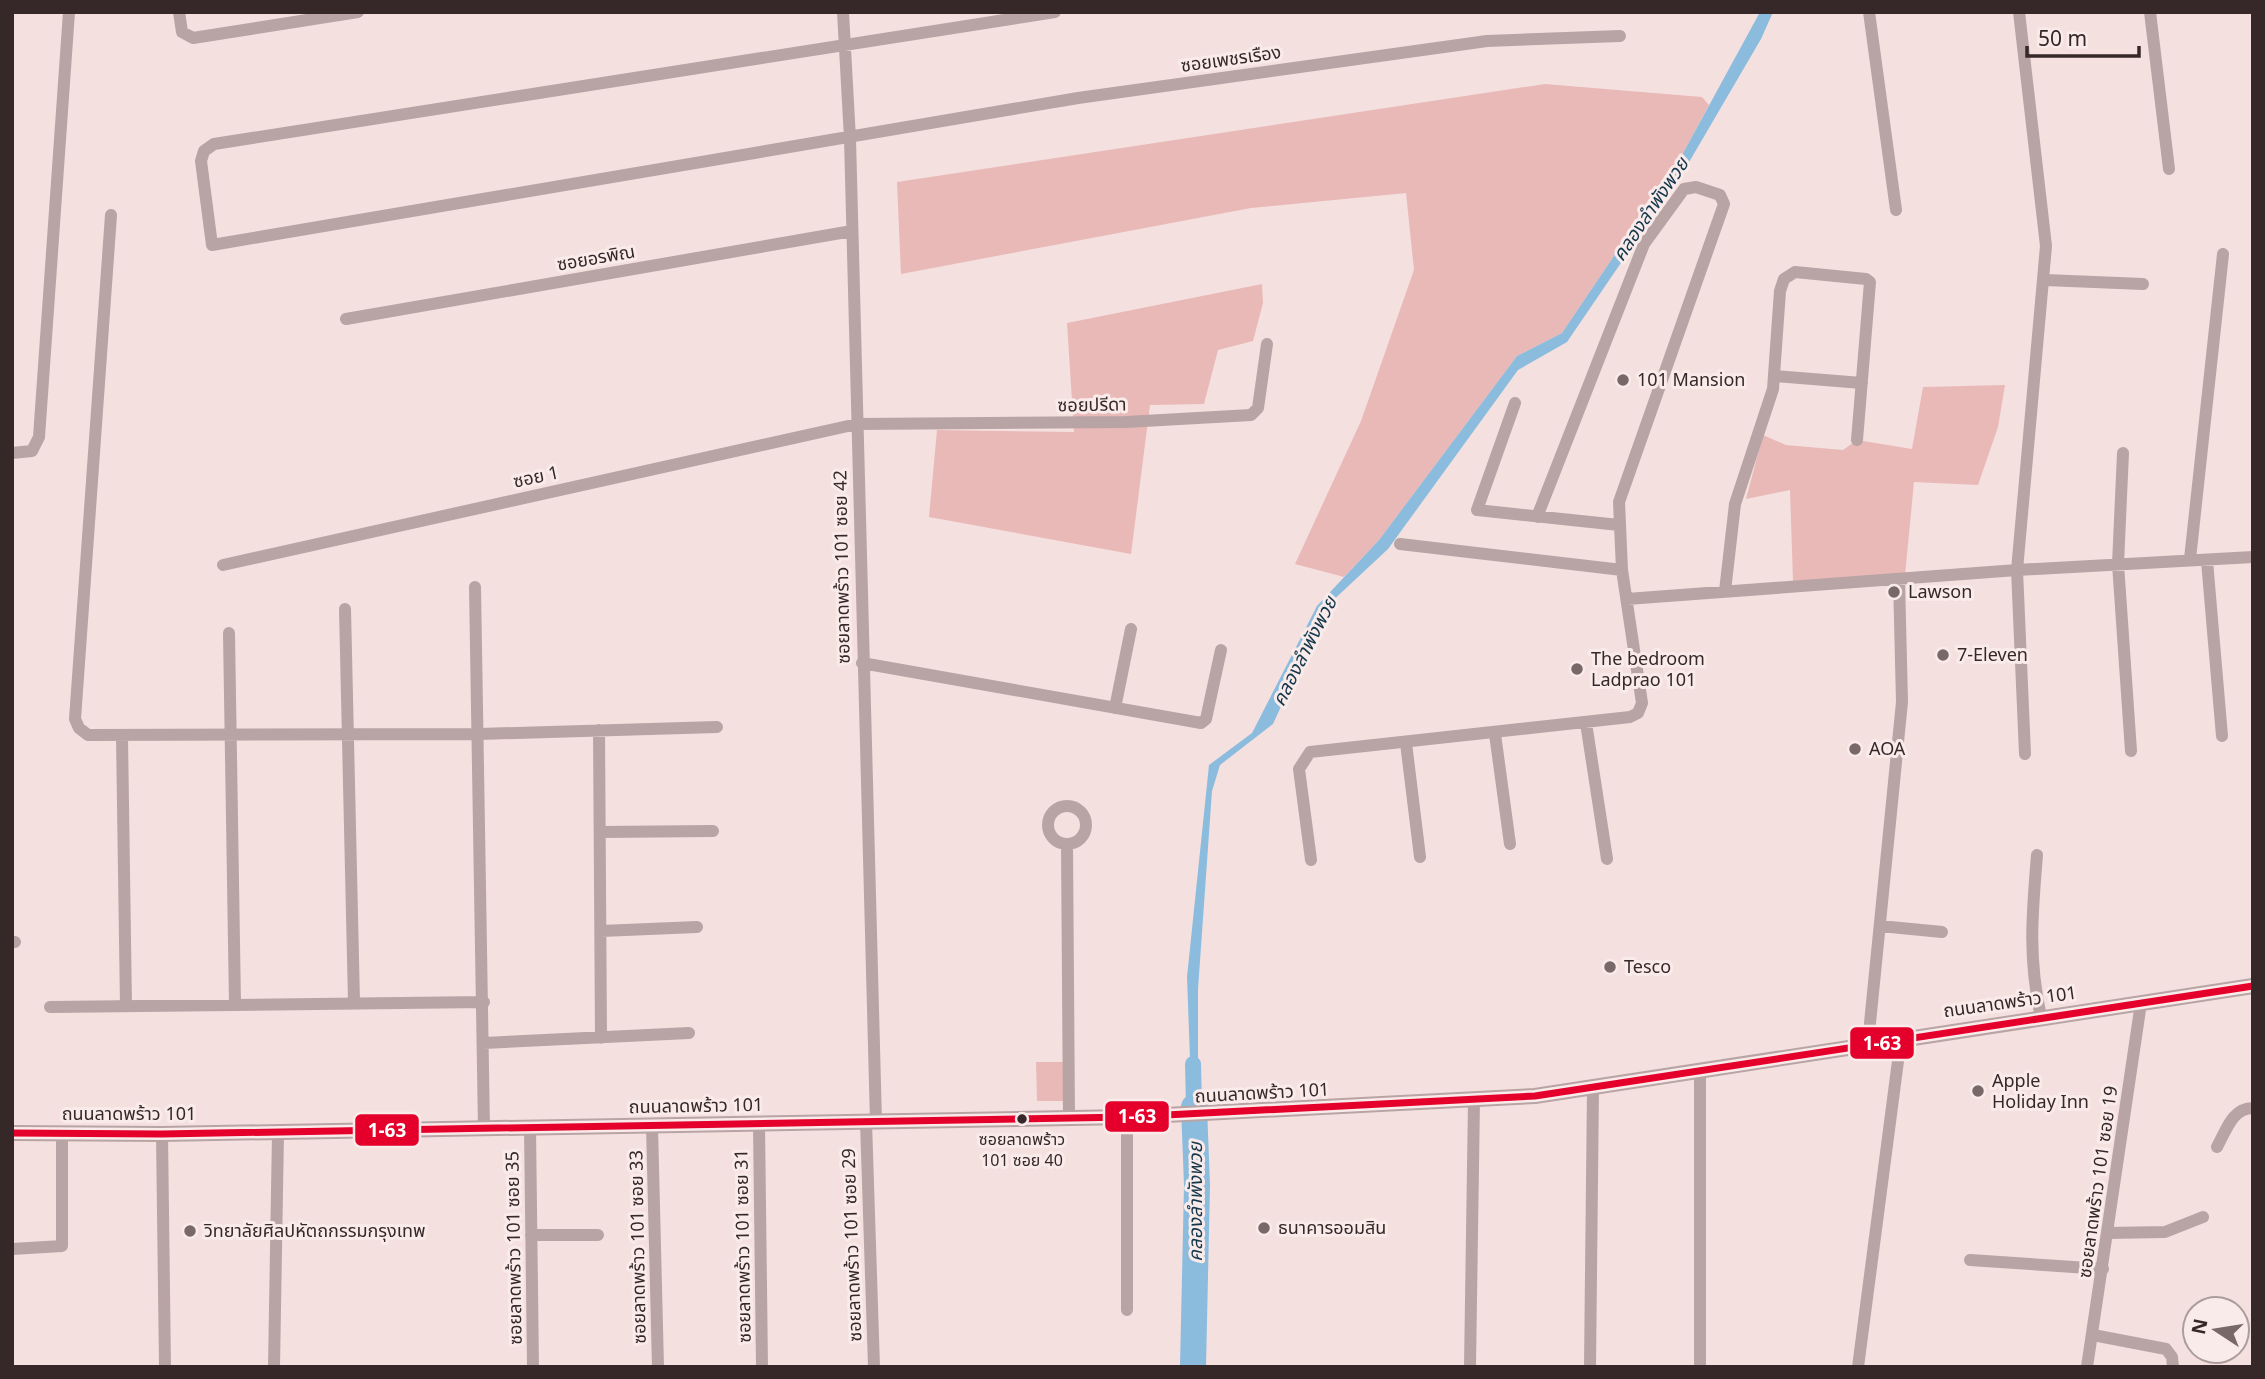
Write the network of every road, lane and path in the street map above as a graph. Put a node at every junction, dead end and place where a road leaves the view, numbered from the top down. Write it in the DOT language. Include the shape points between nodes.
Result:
graph roads {
  1 [pos="69,12"];
  2 [pos="179,12"];
  3 [pos="358,12"];
  4 [pos="843,12"];
  5 [pos="1055,12"];
  6 [pos="1869,12"];
  7 [pos="2019,12"];
  8 [pos="2150,12"];
  9 [pos="272,19"];
  10 [pos="1620,36"];
  11 [pos="846,43"];
  12 [pos="850,139"];
  13 [pos="2169,169"];
  14 [pos="1896,209"];
  15 [pos="111,215"];
  16 [pos="852,231"];
  17 [pos="2223,254"];
  18 [pos="2045,280"];
  19 [pos="2143,284"];
  20 [pos="346,319"];
  21 [pos="1267,344"];
  22 [pos="1774,376"];
  23 [pos="1862,383"];
  24 [pos="1515,403"];
  25 [pos="857,424"];
  26 [pos="1857,440"];
  27 [pos="12,453"];
  28 [pos="2123,453"];
  29 [pos="1537,517"];
  30 [pos="1619,525"];
  31 [pos="1400,544"];
  32 [pos="2253,557"];
  33 [pos="2190,559"];
  34 [pos="2207,561"];
  35 [pos="2118,564"];
  36 [pos="223,565"];
  37 [pos="1622,570"];
  38 [pos="2017,570"];
  39 [pos="1899,580"];
  40 [pos="475,587"];
  41 [pos="1725,592"];
  42 [pos="1627,599"];
  43 [pos="345,609"];
  44 [pos="1131,629"];
  45 [pos="229,633"];
  46 [pos="1221,650"];
  47 [pos="862,663"];
  48 [pos="1115,708"];
  49 [pos="1586,723"];
  50 [pos="717,727"];
  51 [pos="599,730"];
  52 [pos="350,732"];
  53 [pos="229,733"];
  54 [pos="480,734"];
  55 [pos="1495,734"];
  56 [pos="2222,736"];
  57 [pos="122,737"];
  58 [pos="1406,743"];
  59 [pos="2131,751"];
  60 [pos="2025,754"];
  61 [pos="713,831"];
  62 [pos="600,832"];
  63 [pos="1510,844"];
  64 [pos="1067,845"];
  65 [pos="2037,855"];
  66 [pos="1420,857"];
  67 [pos="1607,859"];
  68 [pos="1311,860"];
  69 [pos="1880,926"];
  70 [pos="697,927"];
  71 [pos="601,932"];
  72 [pos="1942,932"];
  73 [pos="2253,986"];
  74 [pos="354,1002"];
  75 [pos="484,1002"];
  76 [pos="2141,1003"];
  77 [pos="235,1004"];
  78 [pos="126,1006"];
  79 [pos="50,1007"];
  80 [pos="2041,1017"];
  81 [pos="689,1033"];
  82 [pos="601,1038"];
  83 [pos="1901,1038"];
  84 [pos="484,1042"];
  85 [pos="1868,1043"];
  86 [pos="1700,1070"];
  87 [pos="1593,1087"];
  88 [pos="1474,1101"];
  89 [pos="2253,1108"];
  90 [pos="1128,1118"];
  91 [pos="1069,1119"];
  92 [pos="871,1122"];
  93 [pos="759,1124"];
  94 [pos="652,1126"];
  95 [pos="530,1128"];
  96 [pos="484,1129"];
  97 [pos="278,1132"];
  98 [pos="12,1133"];
  99 [pos="62,1134"];
  100 [pos="162,1134"];
  101 [pos="2217,1147"];
  102 [pos="2203,1217"];
  103 [pos="2108,1233"];
  104 [pos="531,1235"];
  105 [pos="598,1235"];
  106 [pos="12,1248"];
  107 [pos="1970,1261"];
  108 [pos="2103,1269"];
  109 [pos="1127,1310"];
  110 [pos="2093,1335"];
  111 [pos="165,1367"];
  112 [pos="274,1367"];
  113 [pos="533,1367"];
  114 [pos="658,1367"];
  115 [pos="762,1367"];
  116 [pos="874,1367"];
  117 [pos="1470,1367"];
  118 [pos="1590,1367"];
  119 [pos="1700,1367"];
  120 [pos="1858,1367"];
  121 [pos="2087,1367"];
  122 [pos="2173,1367"];
  1 -- 27 [label="street" via="39,437 32,451"];
  2 -- 9 [label="street" via="182,32 193,38"];
  3 -- 9 [label="street"];
  4 -- 11 [label="street, ซอยลาดพร้าว 101 ซอย 42"];
  5 -- 11 [label="street"];
  6 -- 14 [label="street"];
  7 -- 18 [label="street" via="2046,246"];
  8 -- 13 [label="street"];
  10 -- 12 [label="street, ซอยเพชรเรือง" via="1476,43 1078,98"];
  11 -- 12 [label="street, ซอยลาดพร้าว 101 ซอย 42"];
  11 -- 12 [label="street, ซอยเพชรเรือง" via="214,144 204,151 201,161 212,245"];
  12 -- 16 [label="street, ซอยลาดพร้าว 101 ซอย 42"];
  15 -- 57 [label="street" via="75,719 88,735"];
  16 -- 20 [label="street, ซอยอรพิณ"];
  16 -- 25 [label="street, ซอยลาดพร้าว 101 ซอย 42"];
  17 -- 33 [label="street"];
  18 -- 19 [label="street"];
  18 -- 38 [label="street"];
  21 -- 25 [label="street, ซอยปรีดา" via="1258,408 1251,415 1126,422"];
  22 -- 23 [label="street"];
  22 -- 23 [label="street" via="1780,291 1784,279 1795,272 1870,282"];
  22 -- 41 [label="street" via="1735,503"];
  23 -- 26 [label="street"];
  24 -- 29 [label="street" via="1477,510"];
  25 -- 36 [label="street, ซอย 1"];
  25 -- 47 [label="street, ซอยลาดพร้าว 101 ซอย 42"];
  28 -- 35 [label="street"];
  29 -- 30 [label="street"];
  29 -- 30 [label="street" via="1644,244 1684,189 1696,187 1720,195 1724,204 1619,502"];
  30 -- 37 [label="street"];
  31 -- 37 [label="street"];
  32 -- 34 [label="street"];
  33 -- 34 [label="street"];
  33 -- 35 [label="street"];
  34 -- 56 [label="street"];
  35 -- 38 [label="street"];
  35 -- 59 [label="street"];
  37 -- 42 [label="street"];
  38 -- 39 [label="street"];
  38 -- 60 [label="street"];
  39 -- 41 [label="street"];
  39 -- 69 [label="street" via="1902,702"];
  40 -- 54 [label="street"];
  41 -- 42 [label="street"];
  42 -- 49 [label="street" via="1642,704 1630,718"];
  43 -- 52 [label="street"];
  44 -- 48 [label="street"];
  45 -- 53 [label="street"];
  46 -- 48 [label="street" via="1204,722"];
  47 -- 48 [label="street"];
  47 -- 92 [label="street, ซอยลาดพร้าว 101 ซอย 42"];
  49 -- 55 [label="street"];
  49 -- 67 [label="street"];
  50 -- 51 [label="street"];
  51 -- 54 [label="street"];
  51 -- 62 [label="street"];
  52 -- 53 [label="street"];
  52 -- 54 [label="street"];
  52 -- 74 [label="street"];
  53 -- 57 [label="street"];
  53 -- 77 [label="street"];
  54 -- 75 [label="street"];
  55 -- 58 [label="street"];
  55 -- 63 [label="street"];
  57 -- 78 [label="street"];
  58 -- 66 [label="street"];
  58 -- 68 [label="street" via="1310,752 1302,759 1299,769"];
  61 -- 62 [label="street"];
  62 -- 71 [label="street"];
  64 -- 91 [label="street"];
  65 -- 80 [label="street" via="2031,942"];
  69 -- 72 [label="street"];
  69 -- 85 [label="street"];
  70 -- 71 [label="street"];
  71 -- 82 [label="street"];
  73 -- 76 [label="street, ถนนลาดพร้าว 101"];
  74 -- 75 [label="street"];
  74 -- 77 [label="street"];
  75 -- 84 [label="street"];
  76 -- 80 [label="street, ถนนลาดพร้าว 101"];
  76 -- 103 [label="street, ซอยลาดพร้าว 101 ซอย 19"];
  77 -- 78 [label="street"];
  78 -- 79 [label="street"];
  80 -- 83 [label="street, ถนนลาดพร้าว 101"];
  81 -- 82 [label="street"];
  82 -- 84 [label="street"];
  83 -- 85 [label="street, ถนนลาดพร้าว 101"];
  83 -- 120 [label="street"];
  84 -- 96 [label="street"];
  85 -- 86 [label="street, ถนนลาดพร้าว 101"];
  86 -- 87 [label="street, ถนนลาดพร้าว 101"];
  86 -- 119 [label="street"];
  87 -- 88 [label="street, ถนนลาดพร้าว 101"];
  87 -- 118 [label="street"];
  88 -- 90 [label="street, ถนนลาดพร้าว 101"];
  88 -- 117 [label="street"];
  89 -- 101 [label="street" via="2235,1114"];
  90 -- 91 [label="street, ถนนลาดพร้าว 101"];
  90 -- 109 [label="street"];
  91 -- 92 [label="street, ถนนลาดพร้าว 101"];
  92 -- 93 [label="street, ถนนลาดพร้าว 101"];
  92 -- 116 [label="street, ซอยลาดพร้าว 101 ซอย 29"];
  93 -- 94 [label="street, ถนนลาดพร้าว 101"];
  93 -- 115 [label="street, ซอยลาดพร้าว 101 ซอย 31"];
  94 -- 95 [label="street, ถนนลาดพร้าว 101"];
  94 -- 114 [label="street, ซอยลาดพร้าว 101 ซอย 33"];
  95 -- 96 [label="street, ถนนลาดพร้าว 101"];
  95 -- 104 [label="street, ซอยลาดพร้าว 101 ซอย 35"];
  96 -- 97 [label="street, ถนนลาดพร้าว 101"];
  97 -- 100 [label="street, ถนนลาดพร้าว 101"];
  97 -- 112 [label="street"];
  98 -- 99 [label="street, ถนนลาดพร้าว 101"];
  99 -- 100 [label="street, ถนนลาดพร้าว 101"];
  99 -- 106 [label="street" via="62,1246"];
  100 -- 111 [label="street"];
  102 -- 103 [label="street" via="2165,1232"];
  103 -- 108 [label="street, ซอยลาดพร้าว 101 ซอย 19"];
  104 -- 105 [label="street"];
  104 -- 113 [label="street, ซอยลาดพร้าว 101 ซอย 35"];
  107 -- 108 [label="street"];
  108 -- 110 [label="street, ซอยลาดพร้าว 101 ซอย 19"];
  110 -- 121 [label="street, ซอยลาดพร้าว 101 ซอย 19"];
  110 -- 122 [label="street" via="2166,1349"];
}
